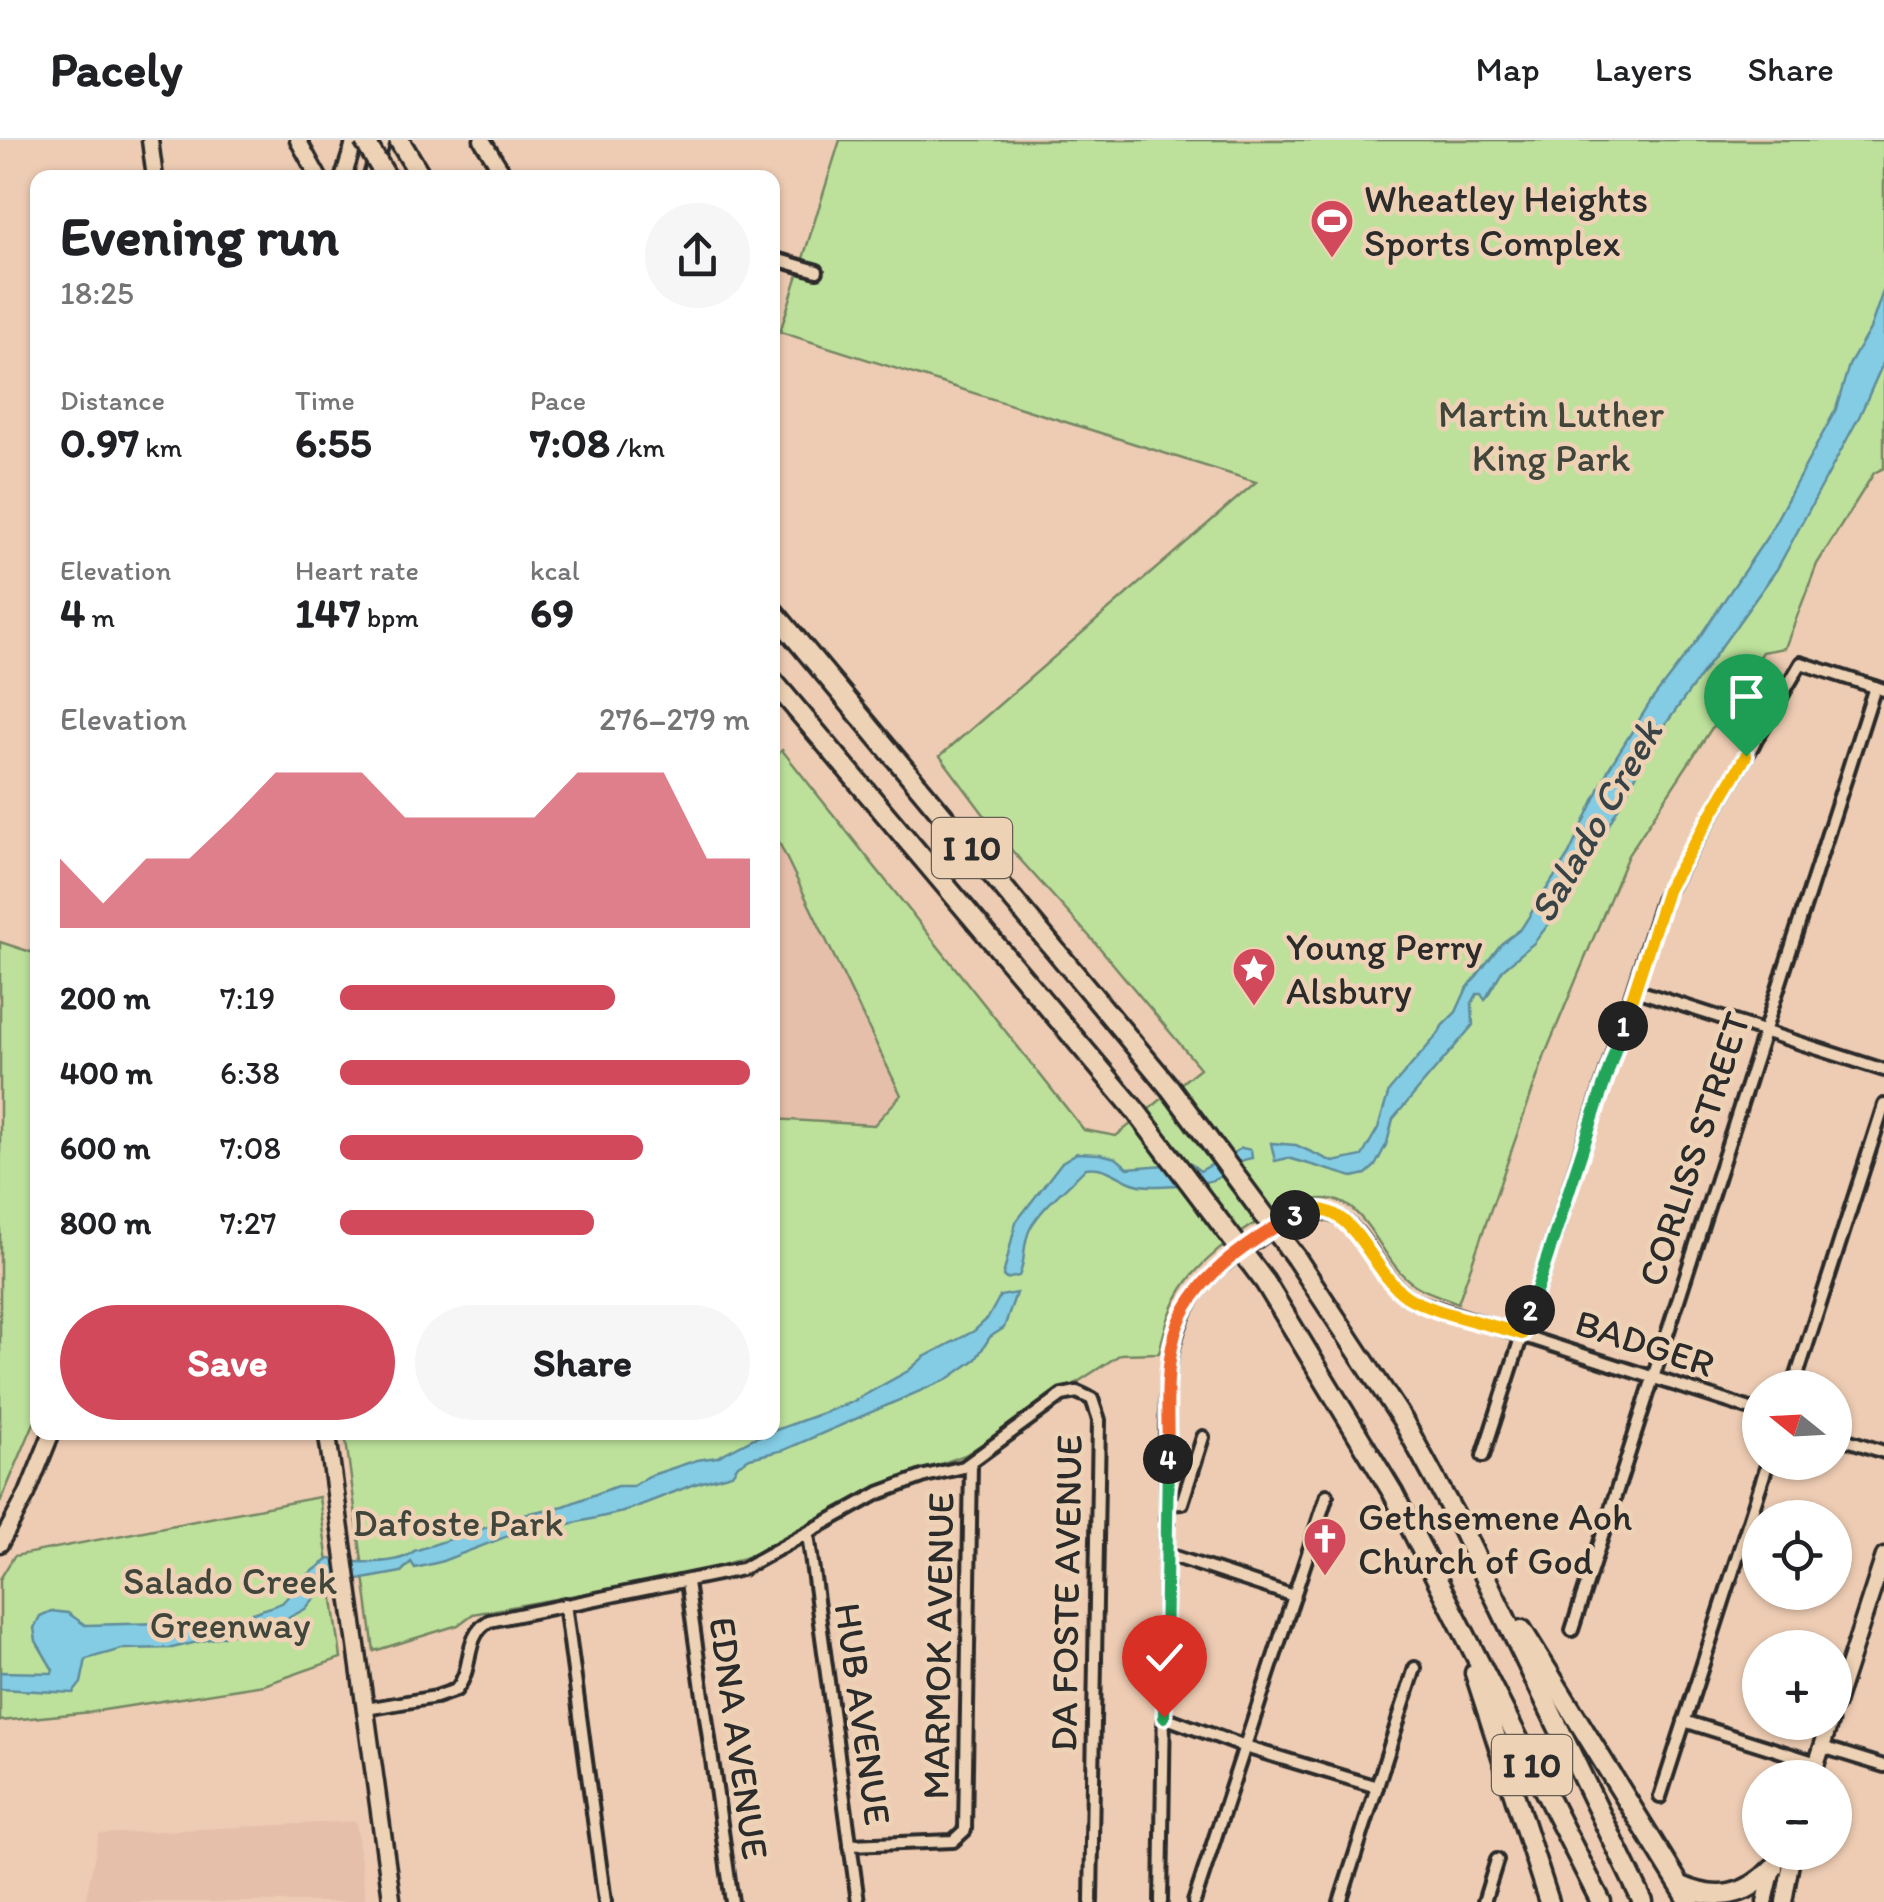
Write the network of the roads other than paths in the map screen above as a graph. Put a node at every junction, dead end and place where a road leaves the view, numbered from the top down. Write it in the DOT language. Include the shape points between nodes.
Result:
graph roads {
  1 [pos="150,140"];
  2 [pos="298,140"];
  3 [pos="355,140"];
  4 [pos="364,140"];
  5 [pos="382,140"];
  6 [pos="398,140"];
  7 [pos="482,140"];
  8 [pos="154,170"];
  9 [pos="315,170"];
  10 [pos="346,170"];
  11 [pos="373,170"];
  12 [pos="382,170"];
  13 [pos="417,170"];
  14 [pos="501,170"];
  15 [pos="780,260"];
  16 [pos="817,271"];
  17 [pos="780,620"];
  18 [pos="1880,688"];
  19 [pos="780,689"];
  20 [pos="1635,990"];
  21 [pos="1764,1032"];
  22 [pos="1884,1070"];
  23 [pos="1884,1105"];
  24 [pos="1522,1334"];
  25 [pos="1798,1370"];
  26 [pos="1652,1377"];
  27 [pos="1742,1406"];
  28 [pos="1203,1436"];
  29 [pos="49,1440"];
  30 [pos="327,1440"];
  31 [pos="1852,1442"];
  32 [pos="1884,1452"];
  33 [pos="1483,1456"];
  34 [pos="970,1462"];
  35 [pos="1762,1480"];
  36 [pos="1328,1495"];
  37 [pos="1167,1504"];
  38 [pos="1462,1530"];
  39 [pos="808,1534"];
  40 [pos="0,1544"];
  41 [pos="1166,1554"];
  42 [pos="1884,1556"];
  43 [pos="687,1582"];
  44 [pos="1294,1596"];
  45 [pos="565,1604"];
  46 [pos="1462,1629"];
  47 [pos="1572,1630"];
  48 [pos="1852,1654"];
  49 [pos="1415,1668"];
  50 [pos="366,1709"];
  51 [pos="1164,1717"];
  52 [pos="1684,1721"];
  53 [pos="1824,1740"];
  54 [pos="1245,1747"];
  55 [pos="1822,1747"];
  56 [pos="1787,1760"];
  57 [pos="1817,1760"];
  58 [pos="1884,1766"];
  59 [pos="1377,1787"];
  60 [pos="1660,1797"];
  61 [pos="850,1844"];
  62 [pos="1497,1860"];
  63 [pos="1770,1870"];
  64 [pos="1775,1870"];
  65 [pos="1790,1870"];
  66 [pos="1685,1894"];
  67 [pos="392,1902"];
  68 [pos="605,1902"];
  69 [pos="732,1902"];
  70 [pos="858,1902"];
  71 [pos="1091,1902"];
  72 [pos="1161,1902"];
  73 [pos="1194,1902"];
  74 [pos="1340,1902"];
  75 [pos="1484,1902"];
  76 [pos="1549,1902"];
  77 [pos="1600,1902"];
  78 [pos="1643,1902"];
  79 [pos="1765,1902"];
  80 [pos="1784,1902"];
  1 -- 8 [label="main road"];
  2 -- 9 [label="main road"];
  3 -- 10 [label="main road"];
  4 -- 12 [label="highway, bridge"];
  5 -- 11 [label="main road"];
  6 -- 13 [label="highway"];
  7 -- 14 [label="main road"];
  15 -- 16 [label="street"];
  17 -- 38 [label="highway, I 10, bridge" via="1170,1088 1296,1258 1402,1419"];
  18 -- 20 [label="street" via="1801,663 1668,888"];
  18 -- 21 [label="street, CORLISS STREET"];
  19 -- 46 [label="highway, I 10, bridge" via="1135,1110 1265,1282 1393,1494"];
  20 -- 21 [label="street"];
  20 -- 24 [label="street"];
  21 -- 22 [label="street"];
  21 -- 26 [label="street, CORLISS STREET"];
  23 -- 25 [label="street"];
  24 -- 26 [label="street, BADGER"];
  24 -- 33 [label="street"];
  24 -- 37 [label="street, BADGER" via="1399,1291 1348,1223 1318,1210 1300,1212 1212,1274 1188,1305 1169,1375"];
  26 -- 27 [label="street, BADGER"];
  26 -- 47 [label="street, CORLISS STREET"];
  28 -- 37 [label="street" via="1182,1503"];
  29 -- 40 [label="main road"];
  30 -- 50 [label="main road"];
  31 -- 32 [label="street"];
  34 -- 39 [label="street, DA FOSTE AVENUE" via="897,1486"];
  34 -- 61 [label="street, MARMOK AVENUE" via="965,1830 953,1840"];
  34 -- 71 [label="street, DA FOSTE AVENUE" via="1062,1394 1082,1393 1096,1405"];
  35 -- 52 [label="street"];
  36 -- 44 [label="street"];
  37 -- 41 [label="street"];
  38 -- 66 [label="highway"];
  38 -- 78 [label="highway, I 10"];
  39 -- 43 [label="street, DA FOSTE AVENUE" via="742,1569"];
  39 -- 61 [label="street, HUB AVENUE"];
  41 -- 44 [label="street"];
  41 -- 51 [label="street"];
  42 -- 48 [label="main road"];
  43 -- 45 [label="street, DA FOSTE AVENUE"];
  43 -- 69 [label="street, EDNA AVENUE"];
  44 -- 54 [label="street"];
  45 -- 50 [label="street, DA FOSTE AVENUE" via="482,1625 470,1641 468,1668 456,1690"];
  45 -- 68 [label="street"];
  46 -- 76 [label="highway"];
  46 -- 77 [label="highway, I 10"];
  49 -- 59 [label="street"];
  50 -- 67 [label="main road"];
  51 -- 54 [label="street"];
  51 -- 72 [label="street"];
  52 -- 56 [label="street"];
  52 -- 60 [label="street"];
  53 -- 55 [label="main road"];
  54 -- 59 [label="street"];
  54 -- 73 [label="street"];
  55 -- 57 [label="main road"];
  55 -- 58 [label="street"];
  59 -- 74 [label="street"];
  61 -- 70 [label="street, HUB AVENUE"];
  62 -- 75 [label="street"];
  63 -- 66 [label="highway" via="1733,1896"];
  64 -- 79 [label="main road"];
  65 -- 80 [label="main road"];
}
